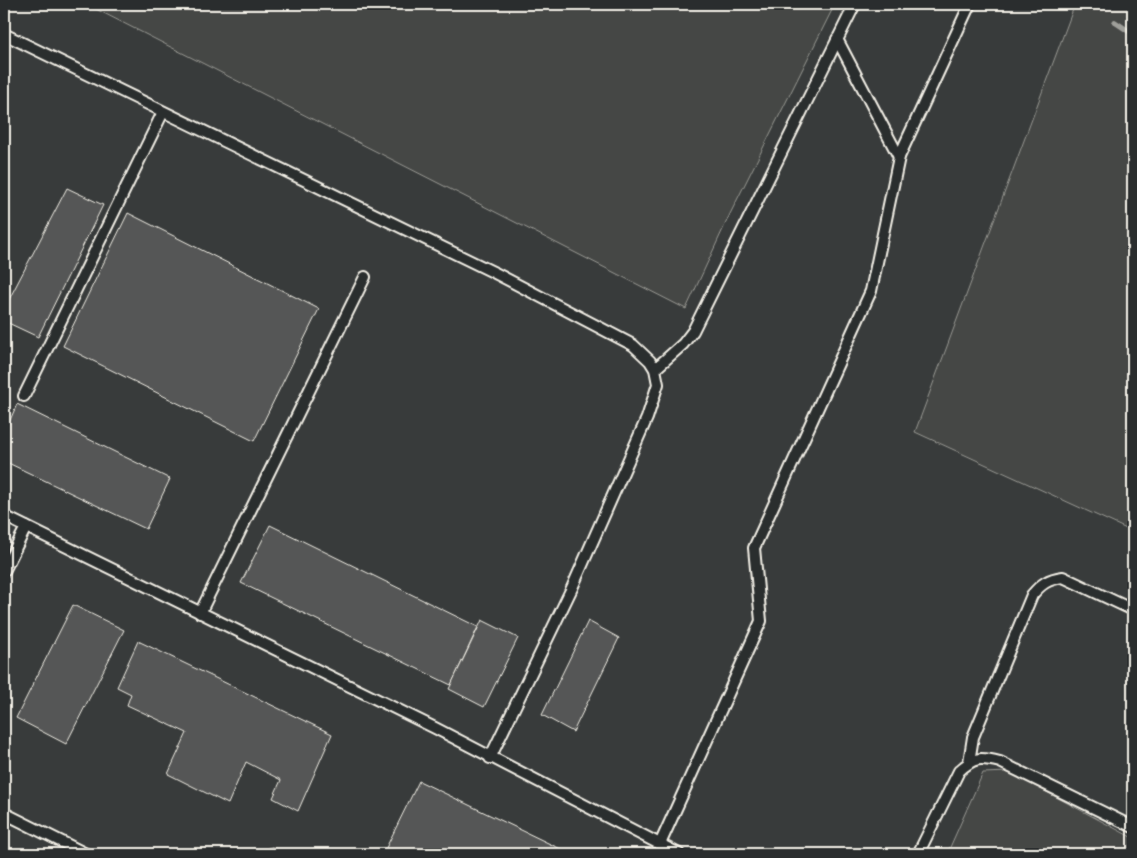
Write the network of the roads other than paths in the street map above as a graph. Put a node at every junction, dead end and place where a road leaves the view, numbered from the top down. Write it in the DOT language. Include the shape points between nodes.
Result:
graph roads {
  1 [pos="855,4"];
  2 [pos="970,4"];
  3 [pos="4,34"];
  4 [pos="837,39"];
  5 [pos="164,112"];
  6 [pos="899,157"];
  7 [pos="365,277"];
  8 [pos="655,369"];
  9 [pos="24,396"];
  10 [pos="4,516"];
  11 [pos="26,527"];
  12 [pos="4,571"];
  13 [pos="1133,610"];
  14 [pos="200,613"];
  15 [pos="490,758"];
  16 [pos="969,762"];
  17 [pos="4,814"];
  18 [pos="1133,827"];
  19 [pos="660,844"];
  20 [pos="86,854"];
  21 [pos="680,854"];
  22 [pos="918,854"];
  1 -- 4 [label="lane"];
  2 -- 6 [label="lane"];
  3 -- 5 [label="lane"];
  4 -- 6 [label="lane"];
  4 -- 8 [label="lane" via="693,331"];
  5 -- 8 [label="lane" via="495,273 633,345"];
  5 -- 9 [label="lane"];
  6 -- 19 [label="lane" via="871,291 754,548 761,621"];
  7 -- 14 [label="lane"];
  8 -- 15 [label="lane" via="658,384 647,418 572,588"];
  10 -- 11 [label="lane"];
  11 -- 12 [label="lane"];
  11 -- 14 [label="lane"];
  13 -- 16 [label="lane" via="1063,577 1041,584 1032,596 973,736"];
  14 -- 15 [label="lane" via="436,728"];
  15 -- 19 [label="lane"];
  16 -- 18 [label="lane" via="982,758 1000,762"];
  16 -- 22 [label="lane" via="959,772"];
  17 -- 20 [label="lane"];
  19 -- 21 [label="lane"];
}
